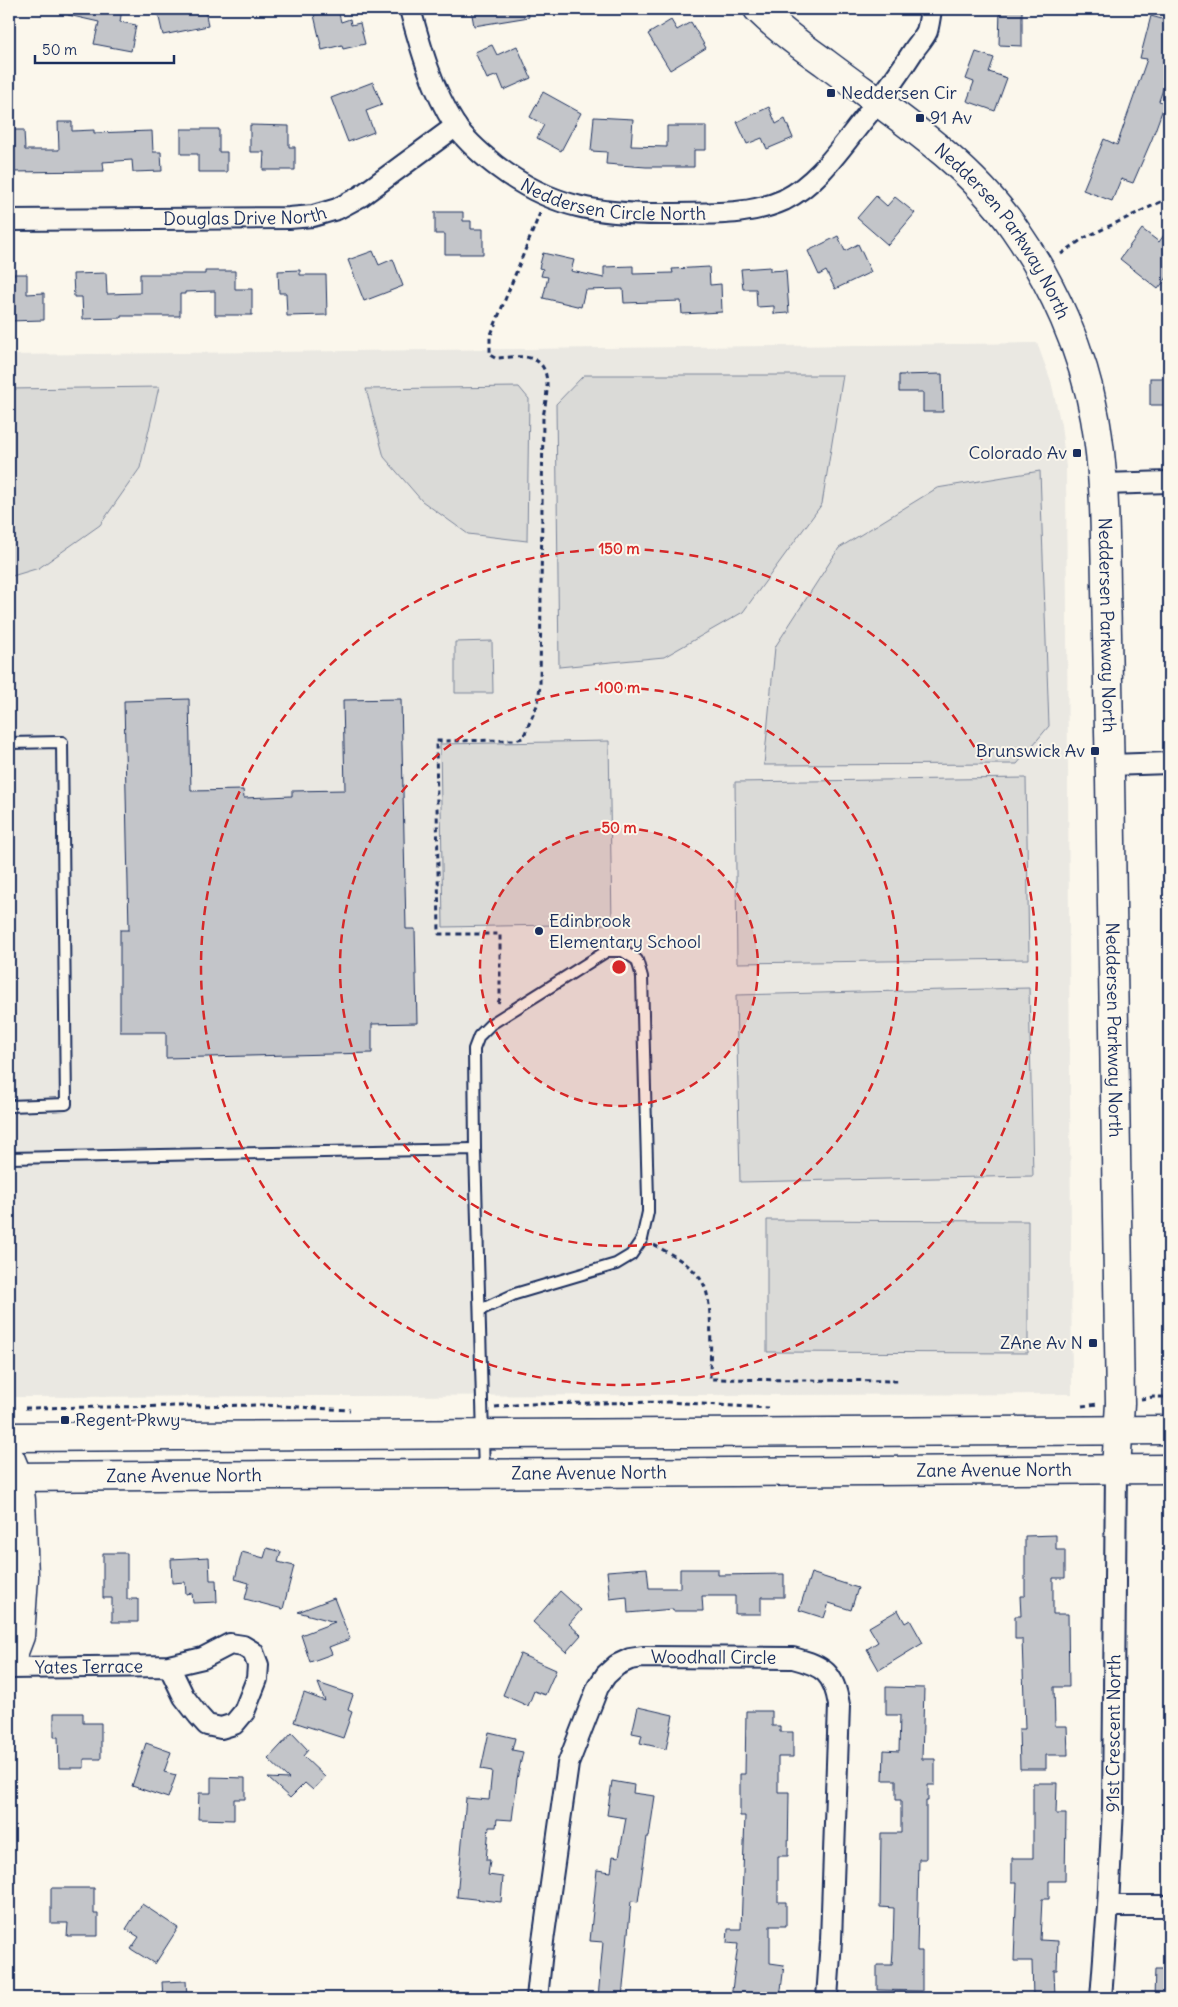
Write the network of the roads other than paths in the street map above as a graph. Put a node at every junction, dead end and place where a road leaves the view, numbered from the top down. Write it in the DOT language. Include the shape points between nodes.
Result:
graph roads {
  1 [pos="410,9"];
  2 [pos="758,9"];
  3 [pos="931,9"];
  4 [pos="877,103"];
  5 [pos="456,126"];
  6 [pos="9,220"];
  7 [pos="1169,482"];
  8 [pos="1104,484"];
  9 [pos="9,743"];
  10 [pos="1169,763"];
  11 [pos="1110,765"];
  12 [pos="9,1106"];
  13 [pos="476,1149"];
  14 [pos="9,1158"];
  15 [pos="480,1310"];
  16 [pos="1169,1430"];
  17 [pos="1119,1431"];
  18 [pos="483,1434"];
  19 [pos="9,1437"];
  20 [pos="12,1469"];
  21 [pos="1116,1469"];
  22 [pos="1169,1469"];
  23 [pos="484,1473"];
  24 [pos="9,1666"];
  25 [pos="169,1666"];
  26 [pos="1108,1906"];
  27 [pos="1169,1906"];
  28 [pos="537,1998"];
  29 [pos="827,1998"];
  30 [pos="1101,1998"];
  1 -- 5 [label="street, Neddersen Circle North" via="431,78"];
  2 -- 4 [label="main road, Neddersen Parkway North"];
  3 -- 4 [label="street, Neddersen Circle North" via="927,32"];
  4 -- 5 [label="street, Neddersen Circle North" via="811,182 784,199 758,209 729,212 634,214 577,207 547,197 513,179 478,152"];
  4 -- 8 [label="main road, Neddersen Parkway North" via="948,157 985,192 1038,265 1073,340 1088,386"];
  5 -- 6 [label="street, Douglas Drive North" via="361,196 337,209 313,216"];
  7 -- 8 [label="street"];
  8 -- 11 [label="main road, Neddersen Parkway North"];
  9 -- 12 [label="lane" via="62,742 66,1104"];
  10 -- 11 [label="street"];
  11 -- 17 [label="main road, Neddersen Parkway North"];
  13 -- 14 [label="lane"];
  13 -- 15 [label="lane"];
  13 -- 15 [label="lane" via="474,1048 479,1036 489,1026 607,951 623,951 637,960 642,977 648,1199 642,1239 631,1254 616,1264 515,1294"];
  15 -- 18 [label="lane"];
  16 -- 17 [label="main road"];
  17 -- 18 [label="main road"];
  17 -- 21 [label="main road, Neddersen Parkway North"];
  18 -- 19 [label="main road"];
  18 -- 23 [label="lane"];
  20 -- 23 [label="main road, Zane Avenue North"];
  20 -- 24 [label="main road" via="21,1500 24,1576 20,1636"];
  21 -- 22 [label="main road, Zane Avenue North"];
  21 -- 23 [label="main road, Zane Avenue North"];
  21 -- 26 [label="street, 91st Crescent North" via="1113,1808"];
  24 -- 25 [label="street, Yates Terrace"];
  25 -- 25 [label="street, Yates Terrace" via="202,1658 230,1644 253,1652 258,1665 257,1679 244,1712 234,1724 221,1728 207,1725 198,1715 184,1697"];
  26 -- 27 [label="street"];
  26 -- 30 [label="street, 91st Crescent North"];
  28 -- 29 [label="street, Woodhall Circle" via="542,1941 568,1764 598,1687 606,1675 617,1664 644,1658 793,1658 811,1662 826,1672 836,1687 838,1715"];
}
